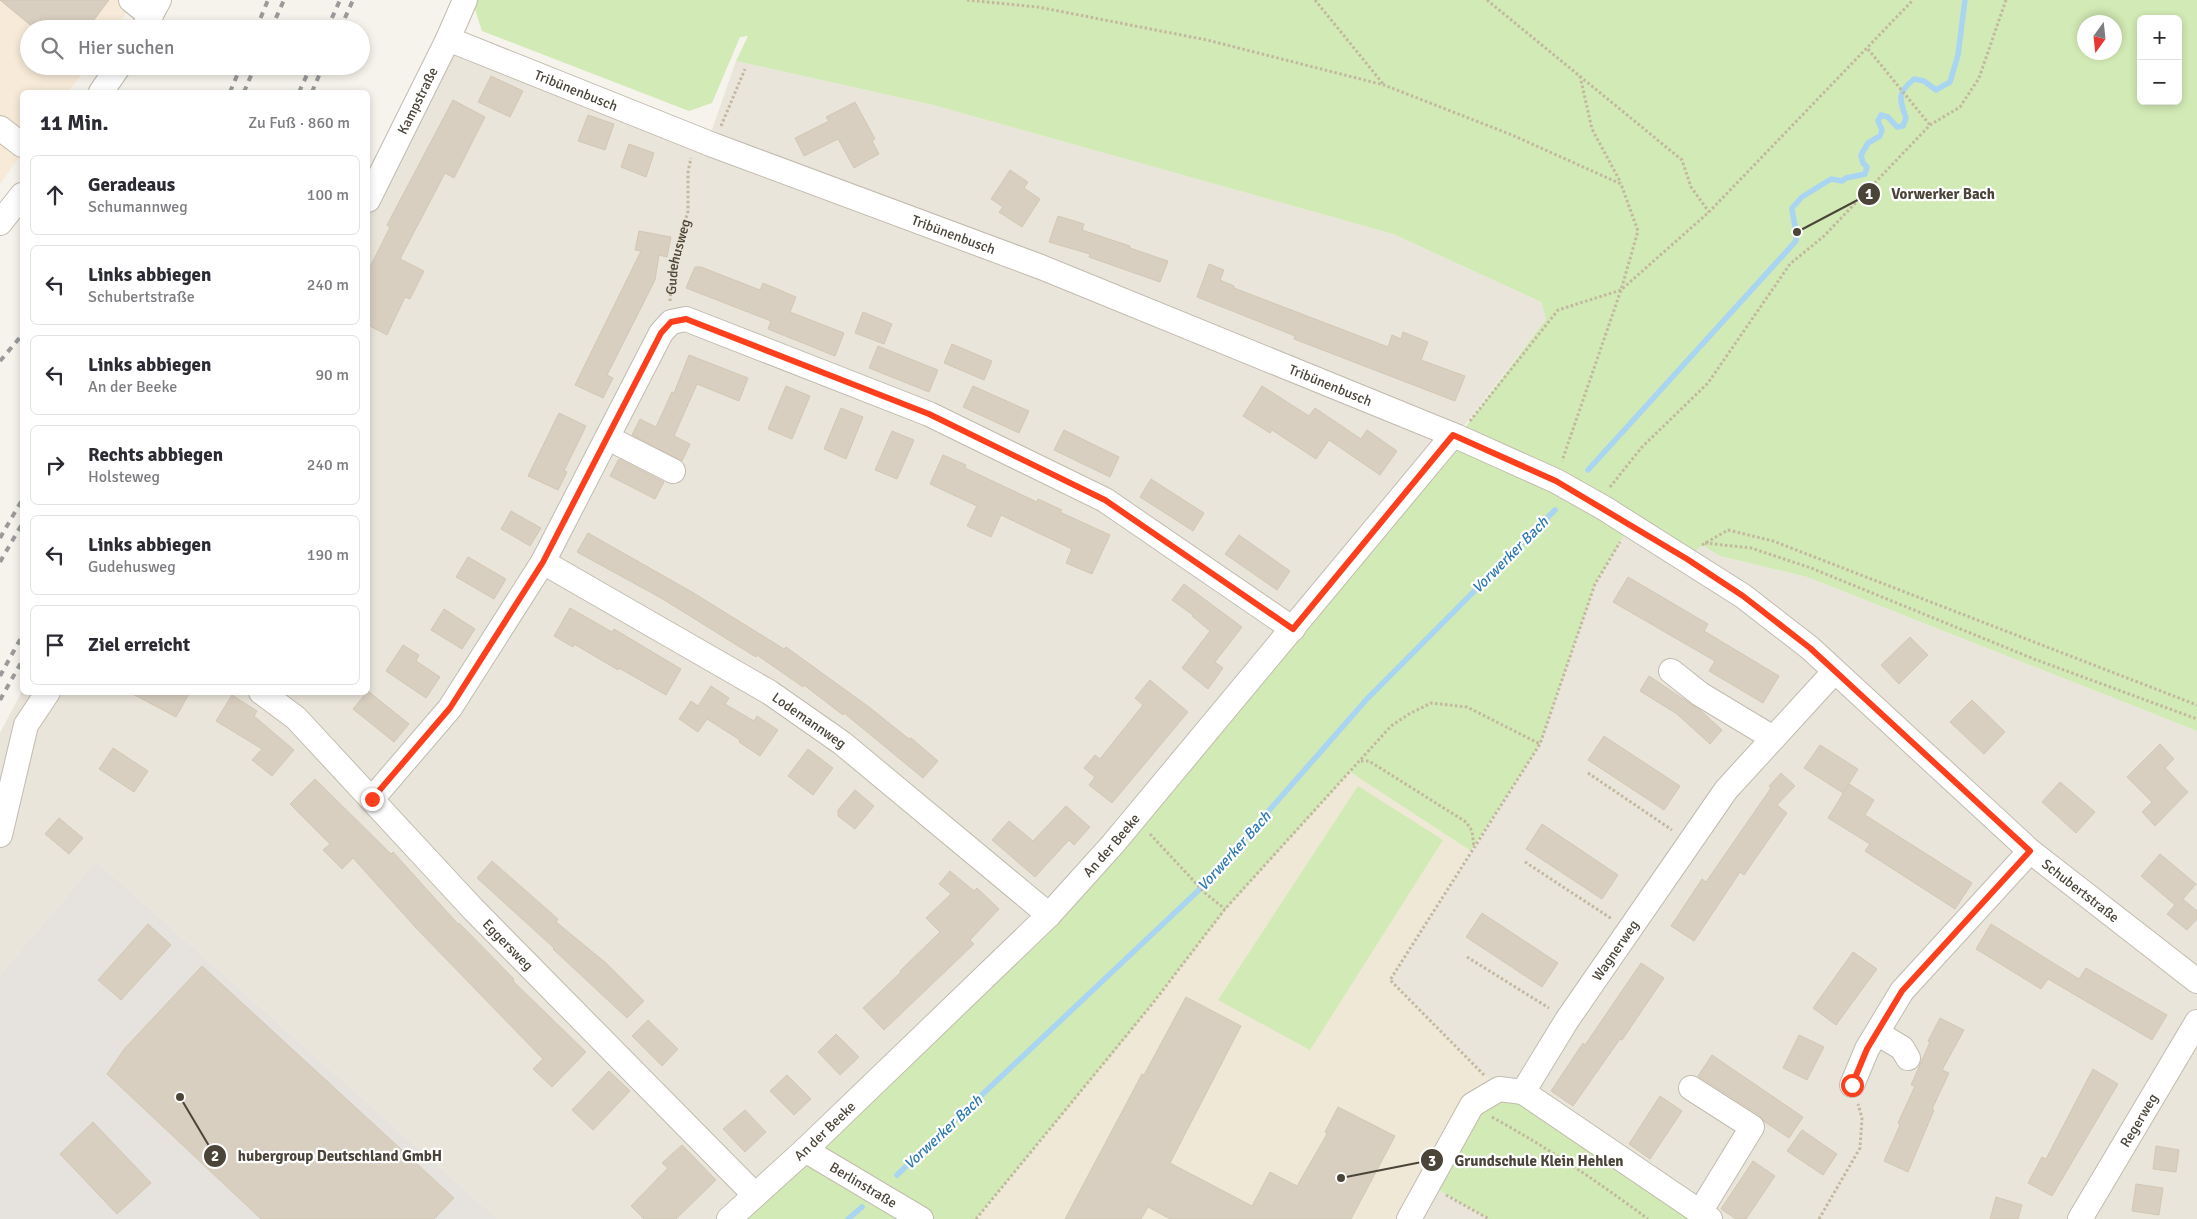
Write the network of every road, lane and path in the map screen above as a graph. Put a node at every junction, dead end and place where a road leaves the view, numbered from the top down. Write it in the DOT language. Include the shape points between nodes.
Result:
graph roads {
  1 [pos="132,0"];
  2 [pos="465,0"];
  3 [pos="967,0"];
  4 [pos="1314,0"];
  5 [pos="1487,0"];
  6 [pos="1914,0"];
  7 [pos="2006,0"];
  8 [pos="151,15"];
  9 [pos="448,39"];
  10 [pos="1868,49"];
  11 [pos="745,69"];
  12 [pos="113,75"];
  13 [pos="1580,76"];
  14 [pos="1384,85"];
  15 [pos="102,90"];
  16 [pos="1930,125"];
  17 [pos="0,128"];
  18 [pos="705,141"];
  19 [pos="20,143"];
  20 [pos="1621,184"];
  21 [pos="370,196"];
  22 [pos="20,198"];
  23 [pos="1709,212"];
  24 [pos="0,223"];
  25 [pos="1620,290"];
  26 [pos="671,322"];
  27 [pos="1456,436"];
  28 [pos="608,438"];
  29 [pos="673,471"];
  30 [pos="1556,481"];
  31 [pos="1604,508"];
  32 [pos="1630,525"];
  33 [pos="543,562"];
  34 [pos="1293,629"];
  35 [pos="1671,671"];
  36 [pos="1834,672"];
  37 [pos="46,695"];
  38 [pos="265,695"];
  39 [pos="2197,705"];
  40 [pos="2197,719"];
  41 [pos="1773,738"];
  42 [pos="1540,744"];
  43 [pos="1360,761"];
  44 [pos="1588,772"];
  45 [pos="372,799"];
  46 [pos="1134,817"];
  47 [pos="0,835"];
  48 [pos="1690,842"];
  49 [pos="1474,847"];
  50 [pos="2030,851"];
  51 [pos="1525,862"];
  52 [pos="1225,910"];
  53 [pos="1049,915"];
  54 [pos="1629,929"];
  55 [pos="1467,957"];
  56 [pos="2197,981"];
  57 [pos="1567,1020"];
  58 [pos="2197,1022"];
  59 [pos="1877,1033"];
  60 [pos="1908,1058"];
  61 [pos="1852,1085"];
  62 [pos="1691,1088"];
  63 [pos="1499,1089"];
  64 [pos="1524,1092"];
  65 [pos="1472,1105"];
  66 [pos="805,1150"];
  67 [pos="1428,1184"];
  68 [pos="755,1195"];
  69 [pos="1705,1216"];
  70 [pos="729,1219"];
  71 [pos="921,1219"];
  72 [pos="976,1219"];
  73 [pos="1408,1219"];
  74 [pos="1490,1219"];
  75 [pos="1648,1219"];
  76 [pos="1818,1219"];
  77 [pos="2080,1219"];
  1 -- 8 [label="street"];
  2 -- 9 [label="street, Kampstraße"];
  3 -- 14 [label="path" via="1038,7 1207,40"];
  4 -- 14 [label="path"];
  5 -- 13 [label="path"];
  6 -- 10 [label="path"];
  7 -- 16 [label="path" via="1979,78 1960,107"];
  9 -- 18 [label="street, Tribünenbusch"];
  9 -- 21 [label="street, Kampstraße"];
  10 -- 16 [label="path"];
  10 -- 23 [label="path"];
  11 -- 18 [label="path, Gudehusweg"];
  12 -- 15 [label="street"];
  13 -- 20 [label="path" via="1592,129"];
  13 -- 23 [label="path" via="1682,160 1690,187"];
  14 -- 20 [label="path" via="1512,135"];
  16 -- 31 [label="path" via="1824,236 1790,264 1708,383 1642,447 1612,484"];
  17 -- 19 [label="street"];
  18 -- 26 [label="path, Gudehusweg" via="688,172 688,211 673,265"];
  18 -- 27 [label="street, Tribünenbusch" via="1041,267"];
  20 -- 25 [label="path" via="1638,231"];
  22 -- 24 [label="street"];
  23 -- 25 [label="path"];
  25 -- 27 [label="path" via="1558,310"];
  25 -- 30 [label="path"];
  26 -- 28 [label="street" via="661,333"];
  26 -- 34 [label="street" via="686,319 929,414 1105,500"];
  27 -- 30 [label="street, Schubertstraße"];
  27 -- 34 [label="street, An der Beeke"];
  28 -- 29 [label="street"];
  28 -- 33 [label="street"];
  30 -- 31 [label="street, Schubertstraße"];
  31 -- 32 [label="street, Schubertstraße"];
  32 -- 36 [label="street, Schubertstraße" via="1743,596 1810,648"];
  32 -- 42 [label="path" via="1595,584"];
  33 -- 45 [label="street" via="450,708"];
  33 -- 53 [label="street, Lodemannweg" via="777,697 842,743"];
  34 -- 46 [label="street, An der Beeke"];
  35 -- 41 [label="street" via="1700,694"];
  36 -- 41 [label="street, Wagnerweg"];
  36 -- 50 [label="street, Schubertstraße"];
  37 -- 47 [label="street" via="26,725"];
  38 -- 45 [label="street, Eggersweg" via="296,718"];
  39 -- 40 [label="path" via="1773,541 1728,530 1704,543 1750,548 1811,568 2034,659"];
  41 -- 48 [label="street, Wagnerweg" via="1726,790"];
  42 -- 43 [label="path" via="1466,707 1431,703 1391,726"];
  42 -- 49 [label="path"];
  43 -- 49 [label="path" via="1369,760 1466,822 1472,832"];
  43 -- 52 [label="path"];
  44 -- 48 [label="path"];
  45 -- 68 [label="street, Eggersweg" via="473,909"];
  46 -- 52 [label="path"];
  46 -- 53 [label="street, An der Beeke"];
  48 -- 54 [label="street, Wagnerweg"];
  49 -- 63 [label="path" via="1390,980"];
  50 -- 56 [label="street, Schubertstraße"];
  50 -- 59 [label="street" via="1902,991"];
  51 -- 54 [label="path"];
  52 -- 72 [label="path" via="1153,1004"];
  53 -- 66 [label="street, An der Beeke"];
  54 -- 57 [label="street, Wagnerweg"];
  55 -- 57 [label="path"];
  57 -- 64 [label="street, Wagnerweg"];
  58 -- 77 [label="street, Regerweg"];
  59 -- 60 [label="street" via="1902,1048"];
  59 -- 61 [label="street"];
  61 -- 76 [label="path" via="1862,1118 1860,1148"];
  62 -- 69 [label="street" via="1752,1127"];
  63 -- 64 [label="street"];
  63 -- 65 [label="street"];
  64 -- 69 [label="street"];
  65 -- 67 [label="street"];
  65 -- 75 [label="path" via="1590,1175"];
  66 -- 68 [label="street, An der Beeke"];
  66 -- 71 [label="street, Berlinstraße"];
  67 -- 73 [label="street"];
  67 -- 74 [label="path"];
  68 -- 70 [label="street, An der Beeke"];
}
